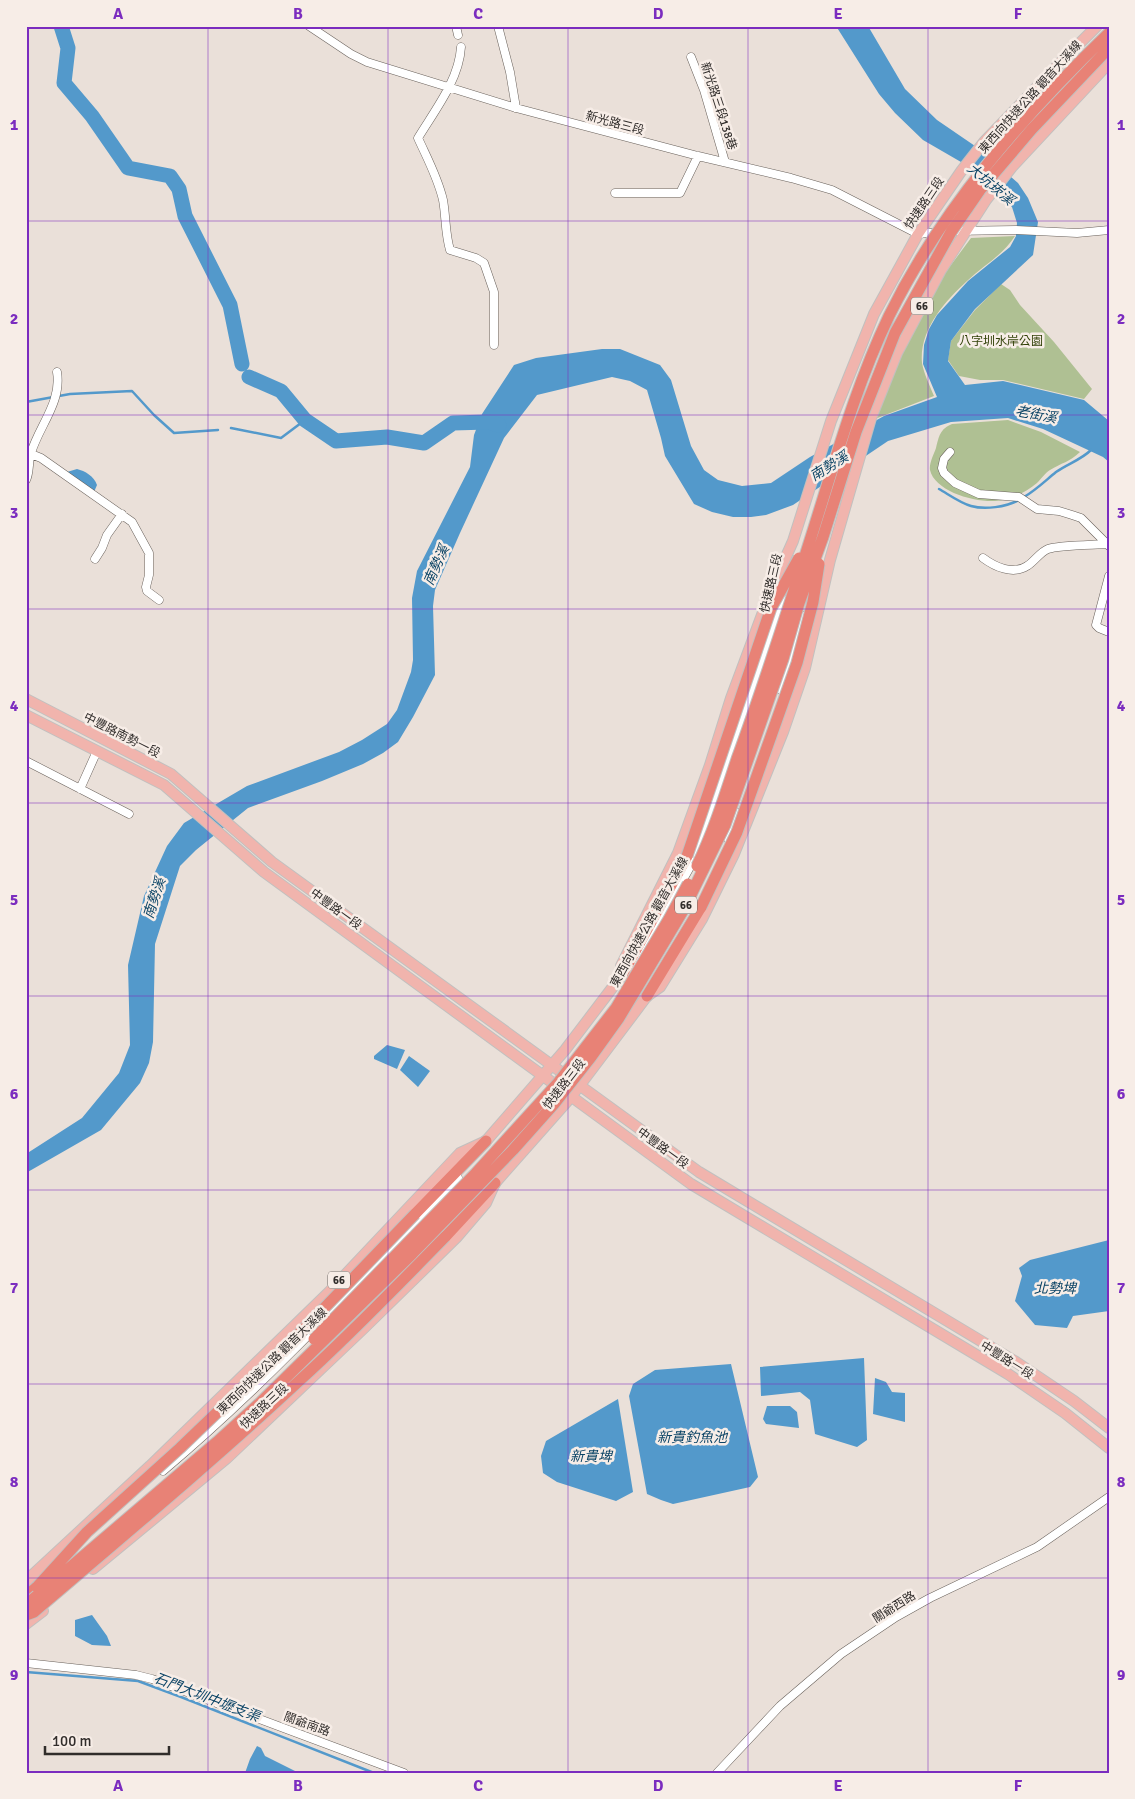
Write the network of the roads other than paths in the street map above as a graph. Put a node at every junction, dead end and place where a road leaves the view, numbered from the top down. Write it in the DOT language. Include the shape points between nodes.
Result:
graph roads {
  1 [pos="309,26"];
  2 [pos="498,26"];
  3 [pos="1097,26"];
  4 [pos="1109,33"];
  5 [pos="461,47"];
  6 [pos="1109,48"];
  7 [pos="690,57"];
  8 [pos="1109,63"];
  9 [pos="449,87"];
  10 [pos="516,108"];
  11 [pos="698,156"];
  12 [pos="726,162"];
  13 [pos="615,193"];
  14 [pos="966,230"];
  15 [pos="1109,230"];
  16 [pos="918,234"];
  17 [pos="494,345"];
  18 [pos="57,372"];
  19 [pos="950,452"];
  20 [pos="28,453"];
  21 [pos="26,480"];
  22 [pos="122,514"];
  23 [pos="817,536"];
  24 [pos="794,541"];
  25 [pos="1108,545"];
  26 [pos="983,558"];
  27 [pos="95,559"];
  28 [pos="830,560"];
  29 [pos="1109,576"];
  30 [pos="159,600"];
  31 [pos="1109,632"];
  32 [pos="732,698"];
  33 [pos="26,699"];
  34 [pos="748,701"];
  35 [pos="776,710"];
  36 [pos="790,714"];
  37 [pos="26,715"];
  38 [pos="103,739"];
  39 [pos="97,751"];
  40 [pos="26,761"];
  41 [pos="80,789"];
  42 [pos="201,800"];
  43 [pos="192,809"];
  44 [pos="129,814"];
  45 [pos="233,828"];
  46 [pos="224,837"];
  47 [pos="622,976"];
  48 [pos="647,996"];
  49 [pos="553,1064"];
  50 [pos="543,1076"];
  51 [pos="580,1085"];
  52 [pos="571,1097"];
  53 [pos="486,1141"];
  54 [pos="495,1183"];
  55 [pos="837,1255"];
  56 [pos="830,1268"];
  57 [pos="329,1292"];
  58 [pos="340,1304"];
  59 [pos="356,1320"];
  60 [pos="363,1329"];
  61 [pos="193,1423"];
  62 [pos="1109,1428"];
  63 [pos="205,1436"];
  64 [pos="1109,1448"];
  65 [pos="217,1449"];
  66 [pos="226,1458"];
  67 [pos="1109,1497"];
  68 [pos="26,1581"];
  69 [pos="32,1588"];
  70 [pos="26,1596"];
  71 [pos="26,1605"];
  72 [pos="26,1614"];
  73 [pos="26,1624"];
  74 [pos="26,1664"];
  75 [pos="404,1773"];
  76 [pos="718,1773"];
  1 -- 9 [label="street, 新光路三段" via="367,62"];
  2 -- 10 [label="street"];
  3 -- 16 [label="main road, 快速路三段 / 66" via="984,142"];
  4 -- 23 [label="highway, 東西向快速公路 觀音大溪線 / 66, bridge" via="1020,125 942,225 890,315 864,374 832,469"];
  5 -- 9 [label="street"];
  6 -- 23 [label="highway, 東西向快速公路 觀音大溪線 / 66, bridge" via="1032,129 980,190 951,232 895,333"];
  7 -- 12 [label="street, 新光路三段138巷" via="704,90"];
  8 -- 14 [label="main road, 66" via="1012,167"];
  9 -- 10 [label="street, 新光路三段"];
  9 -- 17 [label="street" via="418,138 440,187 450,250 476,258 484,264 494,292"];
  10 -- 11 [label="street, 新光路三段"];
  11 -- 12 [label="street, 新光路三段"];
  11 -- 13 [label="street" via="680,194"];
  12 -- 16 [label="street, 新光路三段" via="832,190"];
  14 -- 15 [label="street" via="1040,233"];
  14 -- 16 [label="street"];
  14 -- 28 [label="main road, 快速路三段 / 66" via="897,353 871,418"];
  16 -- 24 [label="main road, 快速路三段 / 66" via="874,314 849,374"];
  18 -- 20 [label="street" via="57,392"];
  19 -- 25 [label="street" via="942,468 955,483 979,494 1019,497 1037,508 1081,518"];
  20 -- 21 [label="street"];
  20 -- 22 [label="street" via="41,458"];
  22 -- 27 [label="street"];
  22 -- 30 [label="street" via="132,522 149,553 146,587"];
  23 -- 47 [label="highway, bridge" via="771,608 687,856"];
  23 -- 48 [label="highway, bridge" via="813,602 797,663 737,832 702,906"];
  23 -- 69 [label="highway, 東西向快速公路 觀音大溪線 / 66, bridge" via="703,852 669,920 616,1008 557,1084 519,1126 339,1314 216,1435"];
  23 -- 71 [label="highway, 東西向快速公路 觀音大溪線 / 66, bridge" via="783,659 725,825 684,909 619,1018 591,1057 554,1104 499,1164 268,1395"];
  24 -- 32 [label="main road, 快速路三段 / 66" via="772,588"];
  24 -- 34 [label="street, 快速路三段" via="783,597"];
  25 -- 26 [label="street" via="1048,549 1016,570 1004,569"];
  28 -- 35 [label="street, 快速路三段" via="805,613"];
  28 -- 36 [label="main road, 快速路三段 / 66" via="805,668"];
  29 -- 31 [label="street" via="1096,625"];
  32 -- 34 [label="street"];
  32 -- 47 [label="main road, 快速路三段 / 66" via="678,853 621,966"];
  33 -- 38 [label="main road, 中豐路南勢一段"];
  34 -- 35 [label="street"];
  34 -- 47 [label="street, 快速路三段" via="690,868 635,965"];
  35 -- 36 [label="street"];
  35 -- 48 [label="street, 快速路三段" via="728,838 694,911 650,982"];
  36 -- 48 [label="main road, 快速路三段 / 66" via="734,854 702,919 660,987"];
  37 -- 39 [label="main road, 中豐路南勢一段"];
  38 -- 39 [label="main road"];
  38 -- 42 [label="main road, 中豐路南勢一段" via="171,774"];
  39 -- 41 [label="street"];
  39 -- 43 [label="main road, 中豐路南勢一段" via="164,785"];
  40 -- 41 [label="street"];
  41 -- 44 [label="street"];
  42 -- 43 [label="main road"];
  42 -- 45 [label="main road, 中豐路南勢一段"];
  43 -- 46 [label="main road, 中豐路南勢一段"];
  45 -- 46 [label="main road"];
  45 -- 49 [label="main road, 中豐路一段" via="279,867"];
  46 -- 50 [label="main road, 中豐路一段" via="264,872"];
  47 -- 49 [label="main road, 快速路三段 / 66"];
  48 -- 51 [label="main road, 快速路三段 / 66"];
  49 -- 50 [label="main road, 快速路三段 / 66"];
  49 -- 51 [label="main road, 中豐路一段"];
  50 -- 52 [label="main road, 中豐路一段"];
  50 -- 53 [label="main road, 快速路三段 / 66"];
  51 -- 52 [label="main road, 快速路三段 / 66"];
  51 -- 55 [label="main road, 中豐路一段" via="699,1172"];
  52 -- 54 [label="main road, 快速路三段 / 66"];
  52 -- 56 [label="main road, 中豐路一段" via="691,1184"];
  53 -- 57 [label="main road, 快速路三段 / 66" via="460,1153"];
  53 -- 58 [label="street, 快速路三段" via="467,1168"];
  53 -- 69 [label="highway, bridge" via="304,1329 87,1532"];
  54 -- 59 [label="street, 快速路三段" via="477,1194"];
  54 -- 60 [label="main road, 快速路三段 / 66" via="486,1203 456,1238"];
  54 -- 72 [label="highway, bridge" via="301,1380 34,1612"];
  55 -- 56 [label="main road"];
  55 -- 62 [label="main road, 中豐路一段" via="1016,1362"];
  56 -- 64 [label="main road, 中豐路一段" via="1008,1374"];
  57 -- 58 [label="street"];
  57 -- 61 [label="main road, 快速路三段 / 66"];
  58 -- 59 [label="street"];
  58 -- 63 [label="street, 快速路三段"];
  59 -- 60 [label="street"];
  59 -- 65 [label="street, 快速路三段"];
  60 -- 66 [label="main road, 快速路三段 / 66"];
  61 -- 63 [label="street"];
  61 -- 68 [label="main road, 快速路三段 / 66"];
  63 -- 65 [label="street"];
  63 -- 69 [label="street, 快速路三段"];
  65 -- 66 [label="street"];
  65 -- 72 [label="street, 快速路三段"];
  66 -- 73 [label="main road, 快速路三段 / 66"];
  67 -- 76 [label="street, 關爺西路" via="1037,1547 930,1598 841,1654 780,1706"];
  69 -- 70 [label="highway, 東西向快速公路 觀音大溪線 / 66"];
  74 -- 75 [label="street, 關爺南路" via="152,1679"];
}
